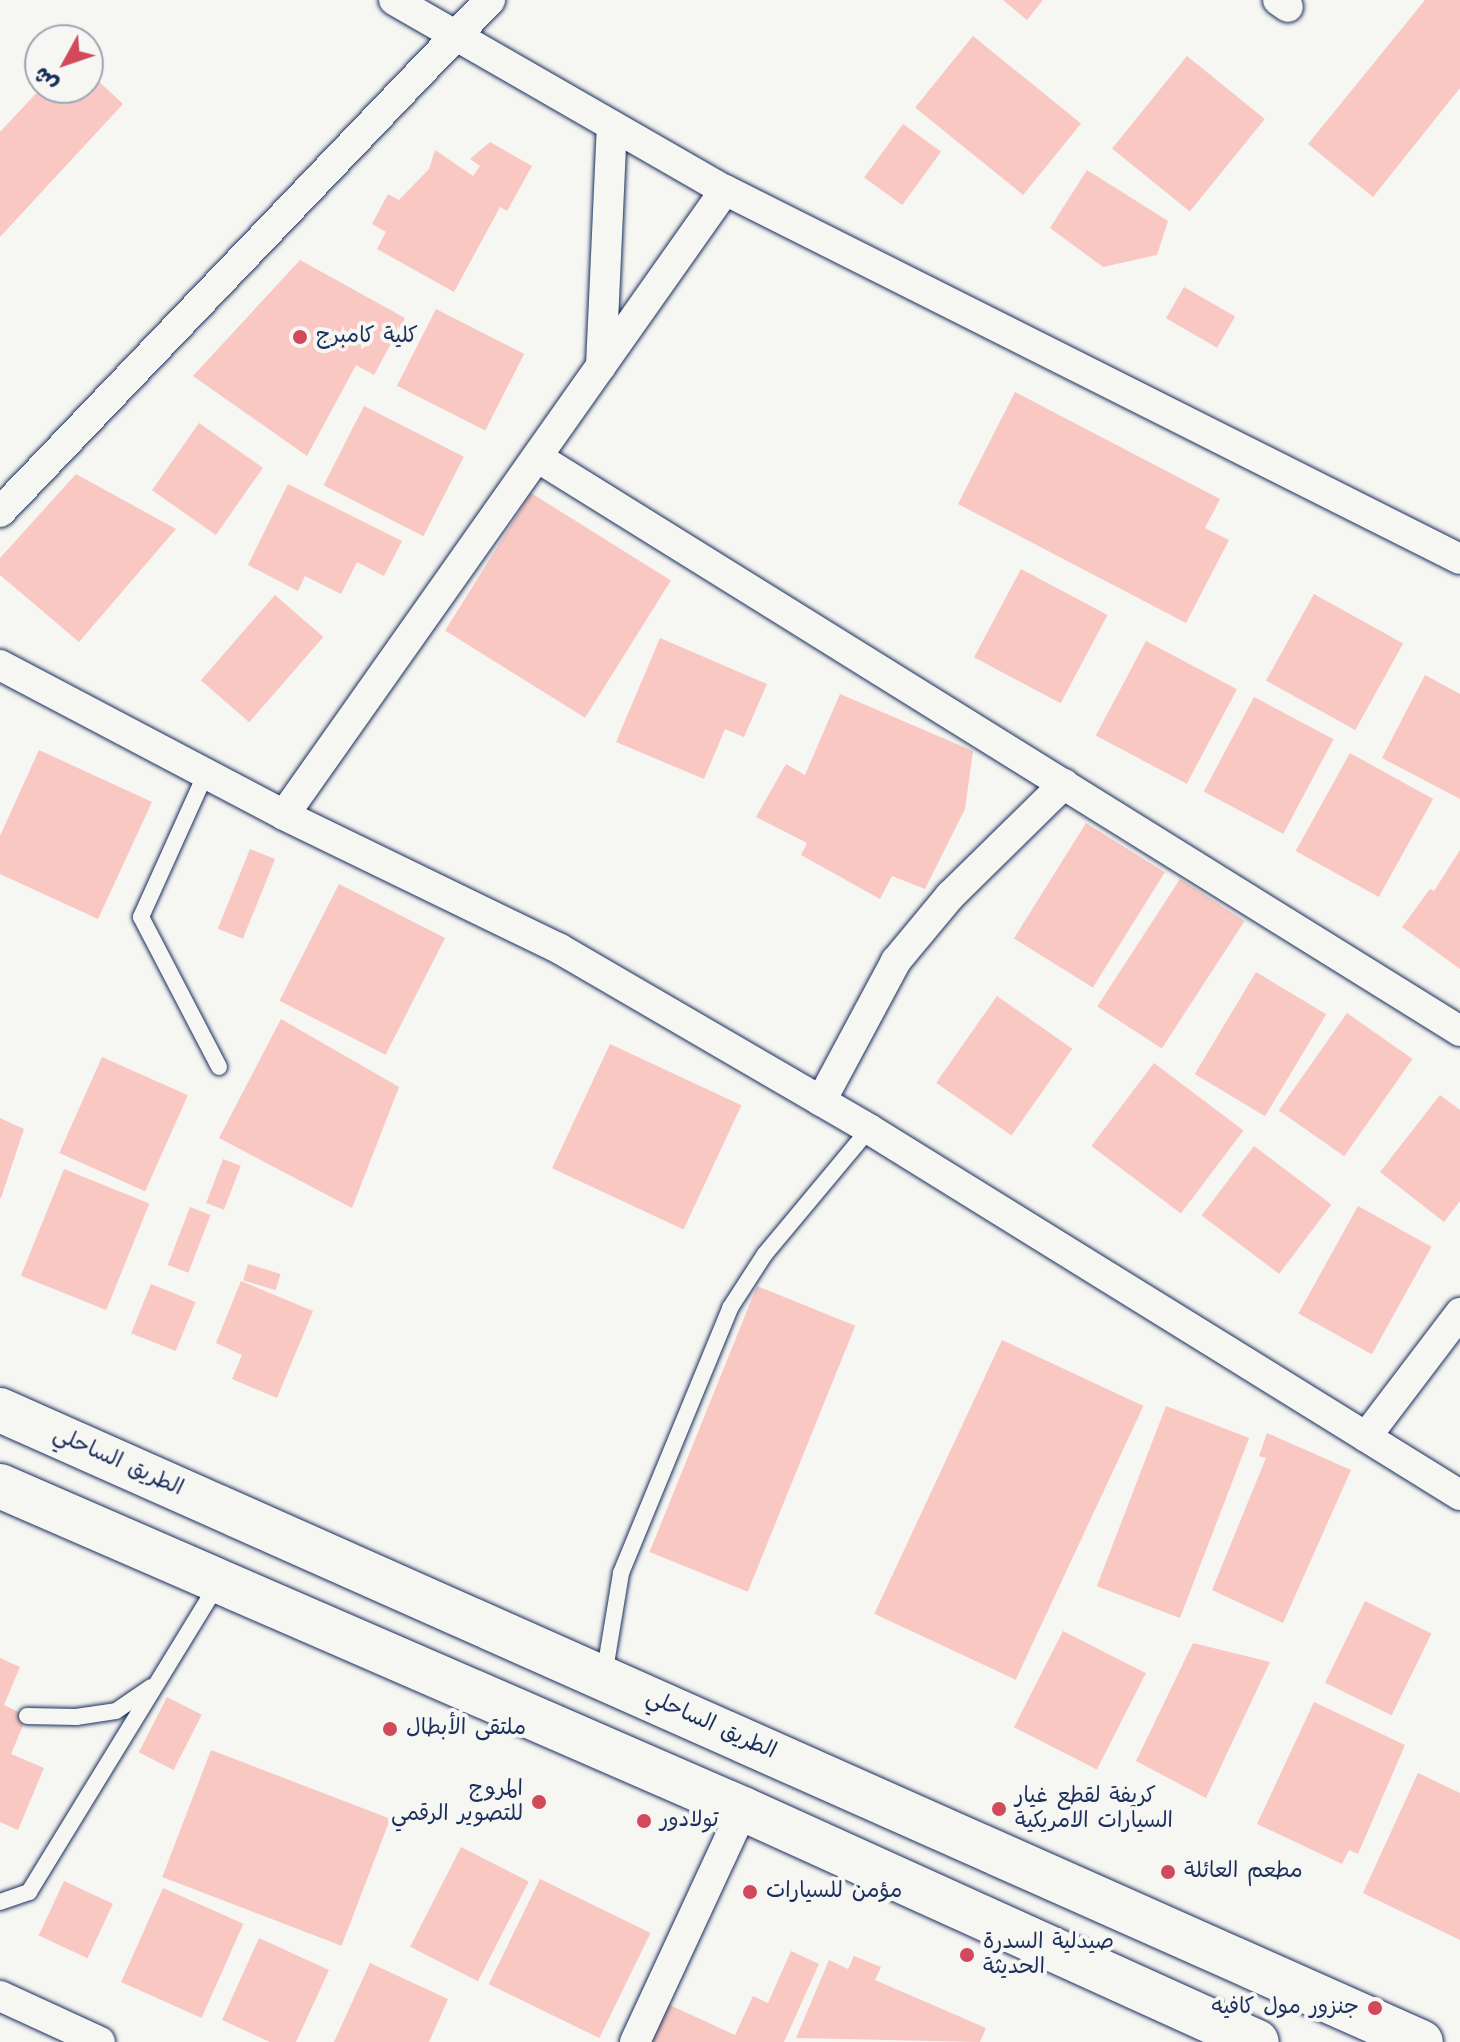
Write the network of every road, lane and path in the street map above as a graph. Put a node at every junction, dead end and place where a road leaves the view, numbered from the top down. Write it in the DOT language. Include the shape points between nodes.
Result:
graph roads {
  1 [pos="394,0"];
  2 [pos="490,0"];
  3 [pos="454,37"];
  4 [pos="612,126"];
  5 [pos="725,190"];
  6 [pos="601,366"];
  7 [pos="537,457"];
  8 [pos="0,512"];
  9 [pos="1460,559"];
  10 [pos="0,665"];
  11 [pos="206,773"];
  12 [pos="1064,784"];
  13 [pos="284,815"];
  14 [pos="1460,1031"];
  15 [pos="219,1067"];
  16 [pos="821,1101"];
  17 [pos="869,1129"];
  18 [pos="1460,1313"];
  19 [pos="0,1410"];
  20 [pos="1366,1437"];
  21 [pos="0,1486"];
  22 [pos="1460,1495"];
  23 [pos="219,1582"];
  24 [pos="603,1677"];
  25 [pos="156,1684"];
  26 [pos="27,1716"];
  27 [pos="743,1809"];
  28 [pos="0,1902"];
  29 [pos="0,1996"];
  30 [pos="100,2042"];
  31 [pos="635,2042"];
  32 [pos="1257,2042"];
  33 [pos="1421,2042"];
  1 -- 3 [label="street"];
  2 -- 3 [label="street"];
  3 -- 4 [label="street"];
  3 -- 8 [label="street"];
  4 -- 5 [label="street"];
  4 -- 6 [label="street"];
  5 -- 6 [label="street"];
  5 -- 9 [label="street"];
  6 -- 7 [label="street"];
  7 -- 12 [label="street"];
  7 -- 13 [label="street"];
  10 -- 11 [label="street"];
  11 -- 13 [label="street"];
  11 -- 15 [label="lane" via="141,917"];
  12 -- 14 [label="street"];
  12 -- 16 [label="street" via="950,896 896,961"];
  13 -- 16 [label="street" via="560,949"];
  16 -- 17 [label="street"];
  17 -- 20 [label="street"];
  17 -- 24 [label="lane" via="765,1254 730,1308 621,1573"];
  18 -- 20 [label="street"];
  19 -- 24 [label="highway, الطريق الساحلي"];
  20 -- 22 [label="street"];
  21 -- 23 [label="highway"];
  23 -- 25 [label="lane"];
  23 -- 27 [label="highway"];
  24 -- 33 [label="highway, الطريق الساحلي"];
  25 -- 26 [label="lane" via="116,1711"];
  25 -- 28 [label="lane" via="29,1892"];
  27 -- 31 [label="street"];
  27 -- 32 [label="highway"];
  29 -- 30 [label="street"];
}
